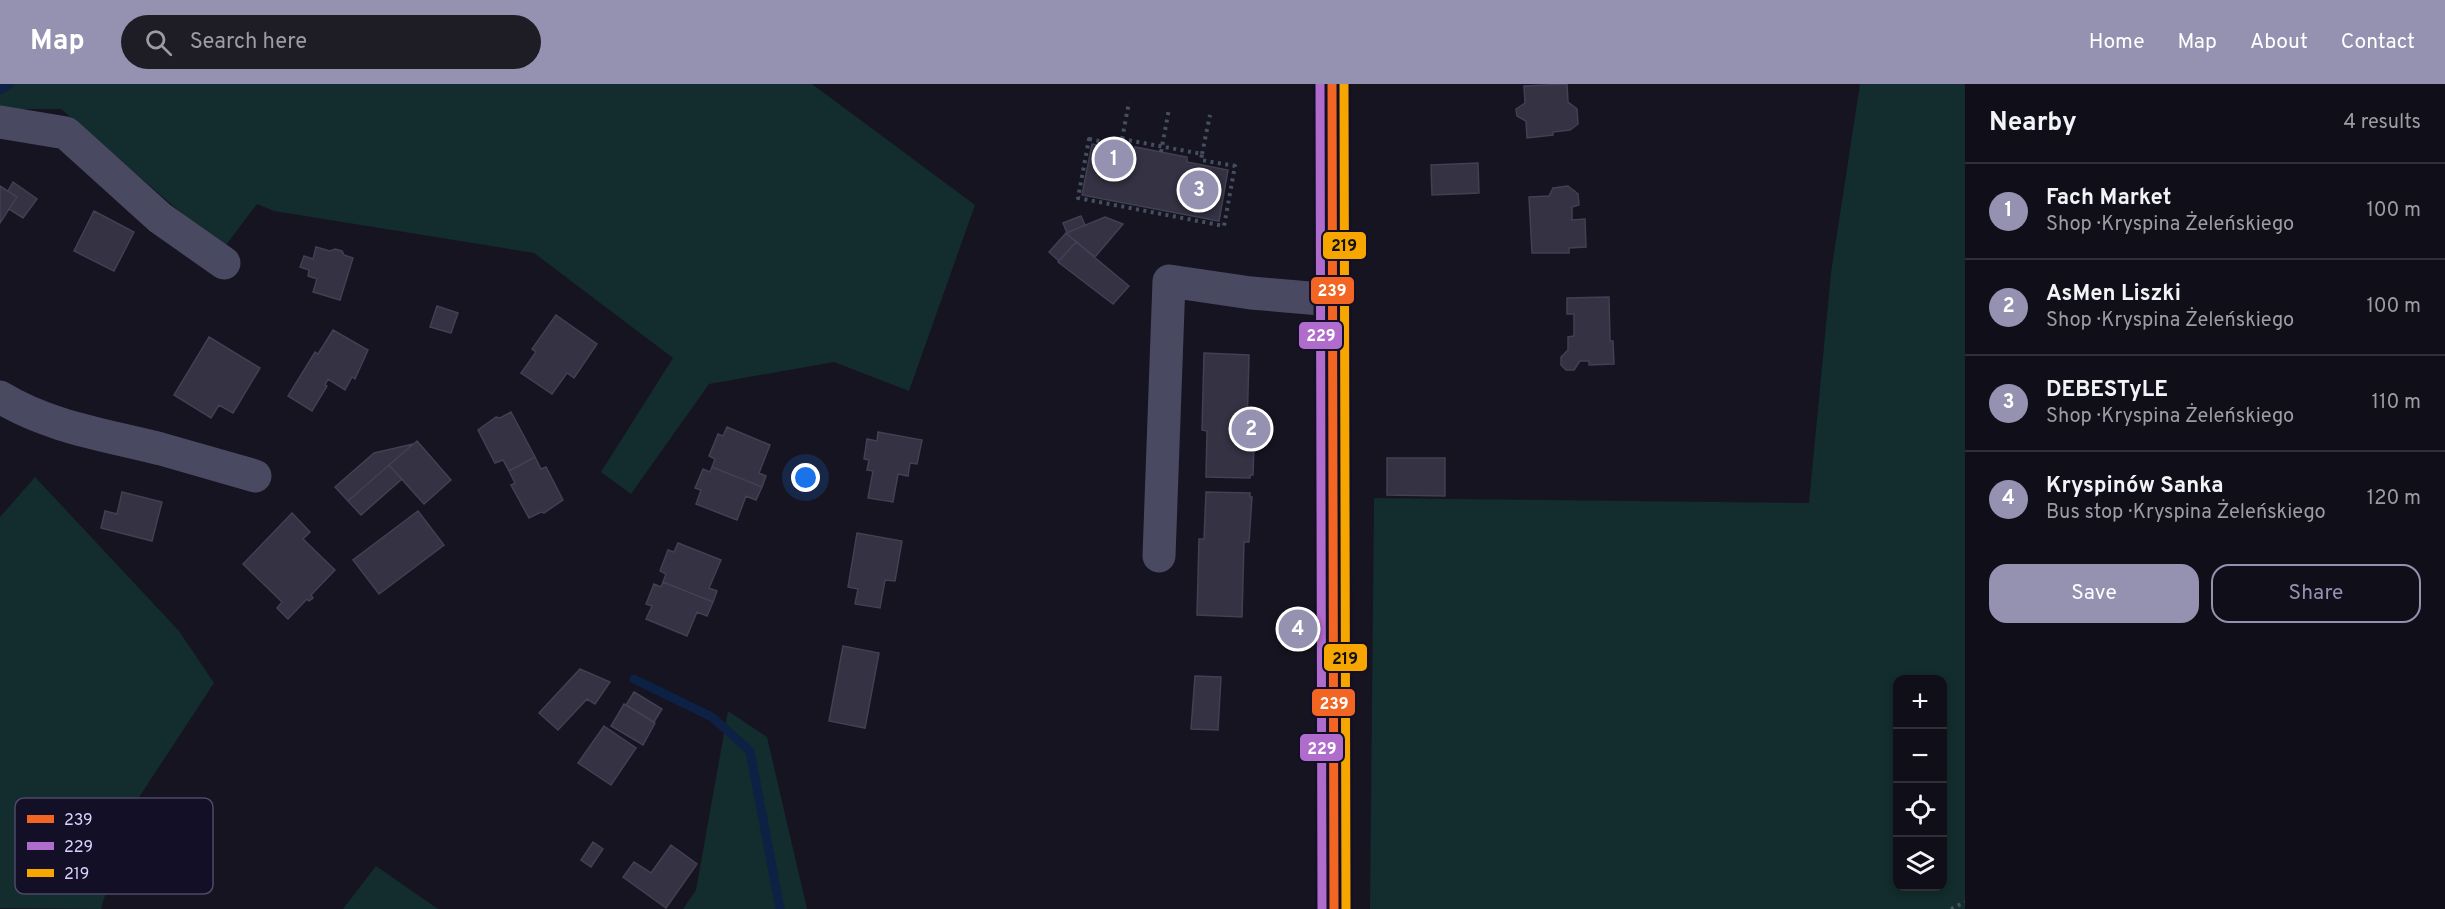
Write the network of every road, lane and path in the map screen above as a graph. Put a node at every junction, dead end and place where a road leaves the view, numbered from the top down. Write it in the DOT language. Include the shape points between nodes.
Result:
graph roads {
  1 [pos="1332,84"];
  2 [pos="1129,102"];
  3 [pos="1168,109"];
  4 [pos="1210,116"];
  5 [pos="0,122"];
  6 [pos="1122,139"];
  7 [pos="1161,146"];
  8 [pos="1161,152"];
  9 [pos="1202,154"];
  10 [pos="224,262"];
  11 [pos="1333,300"];
  12 [pos="0,397"];
  13 [pos="255,476"];
  14 [pos="1159,556"];
  15 [pos="1965,902"];
  16 [pos="1335,909"];
  17 [pos="1951,909"];
  1 -- 11 [label="main road"];
  2 -- 6 [label="path"];
  3 -- 7 [label="path"];
  4 -- 9 [label="path"];
  5 -- 10 [label="street" via="66,133 160,218"];
  6 -- 7 [label="path"];
  6 -- 9 [label="path" via="1120,147 1089,139 1078,198 1224,225 1234,166 1200,162"];
  7 -- 8 [label="path"];
  7 -- 9 [label="path"];
  11 -- 14 [label="street" via="1169,281"];
  11 -- 16 [label="main road"];
  12 -- 13 [label="street" via="23,411 93,434"];
  15 -- 17 [label="path"];
}
